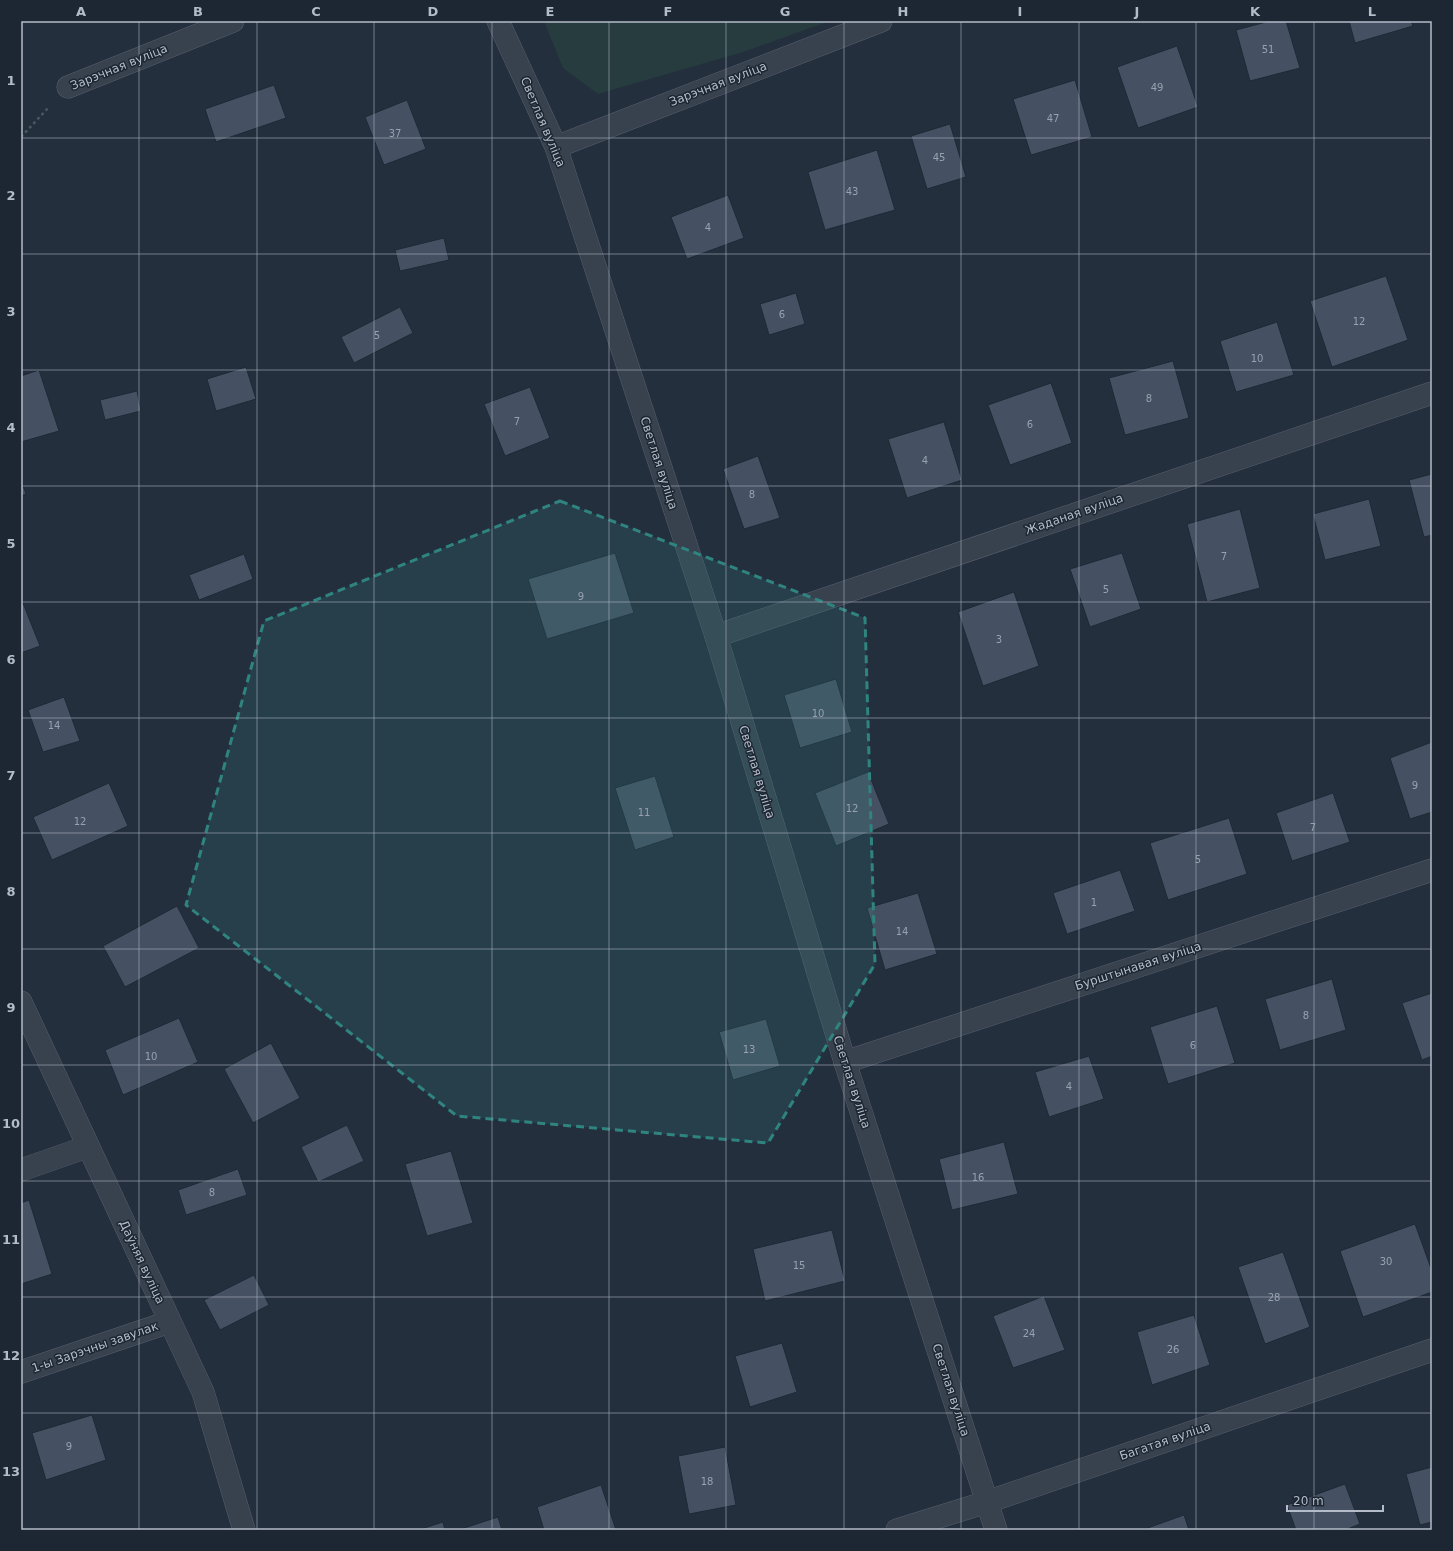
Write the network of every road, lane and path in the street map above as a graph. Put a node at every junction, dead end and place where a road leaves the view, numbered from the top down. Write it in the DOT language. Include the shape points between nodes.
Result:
graph roads {
  1 [pos="233,21"];
  2 [pos="498,21"];
  3 [pos="881,21"];
  4 [pos="68,87"];
  5 [pos="21,137"];
  6 [pos="556,147"];
  7 [pos="1432,393"];
  8 [pos="716,636"];
  9 [pos="1432,870"];
  10 [pos="21,1002"];
  11 [pos="845,1062"];
  12 [pos="87,1146"];
  13 [pos="21,1170"];
  14 [pos="169,1322"];
  15 [pos="1432,1350"];
  16 [pos="21,1372"];
  17 [pos="987,1502"];
  18 [pos="244,1530"];
  19 [pos="897,1530"];
  20 [pos="996,1530"];
  1 -- 4 [label="street, Зарэчная вуліца"];
  2 -- 6 [label="street, Светлая вуліца"];
  3 -- 6 [label="street, Зарэчная вуліца"];
  4 -- 5 [label="path, Зарэчная вуліца"];
  6 -- 8 [label="street, Светлая вуліца"];
  7 -- 8 [label="street, Жаданая вуліца"];
  8 -- 11 [label="street, Светлая вуліца"];
  9 -- 11 [label="street, Бурштынавая вуліца"];
  10 -- 12 [label="street, Даўняя вуліца"];
  11 -- 17 [label="street, Светлая вуліца"];
  12 -- 13 [label="street"];
  12 -- 14 [label="street, Даўняя вуліца" via="154,1285"];
  14 -- 16 [label="street, 1-ы Зарэчны завулак"];
  14 -- 18 [label="street, Даўняя вуліца" via="203,1392"];
  15 -- 17 [label="street, Багатая вуліца"];
  17 -- 19 [label="street, Багатая вуліца"];
  17 -- 20 [label="street, Светлая вуліца"];
}
